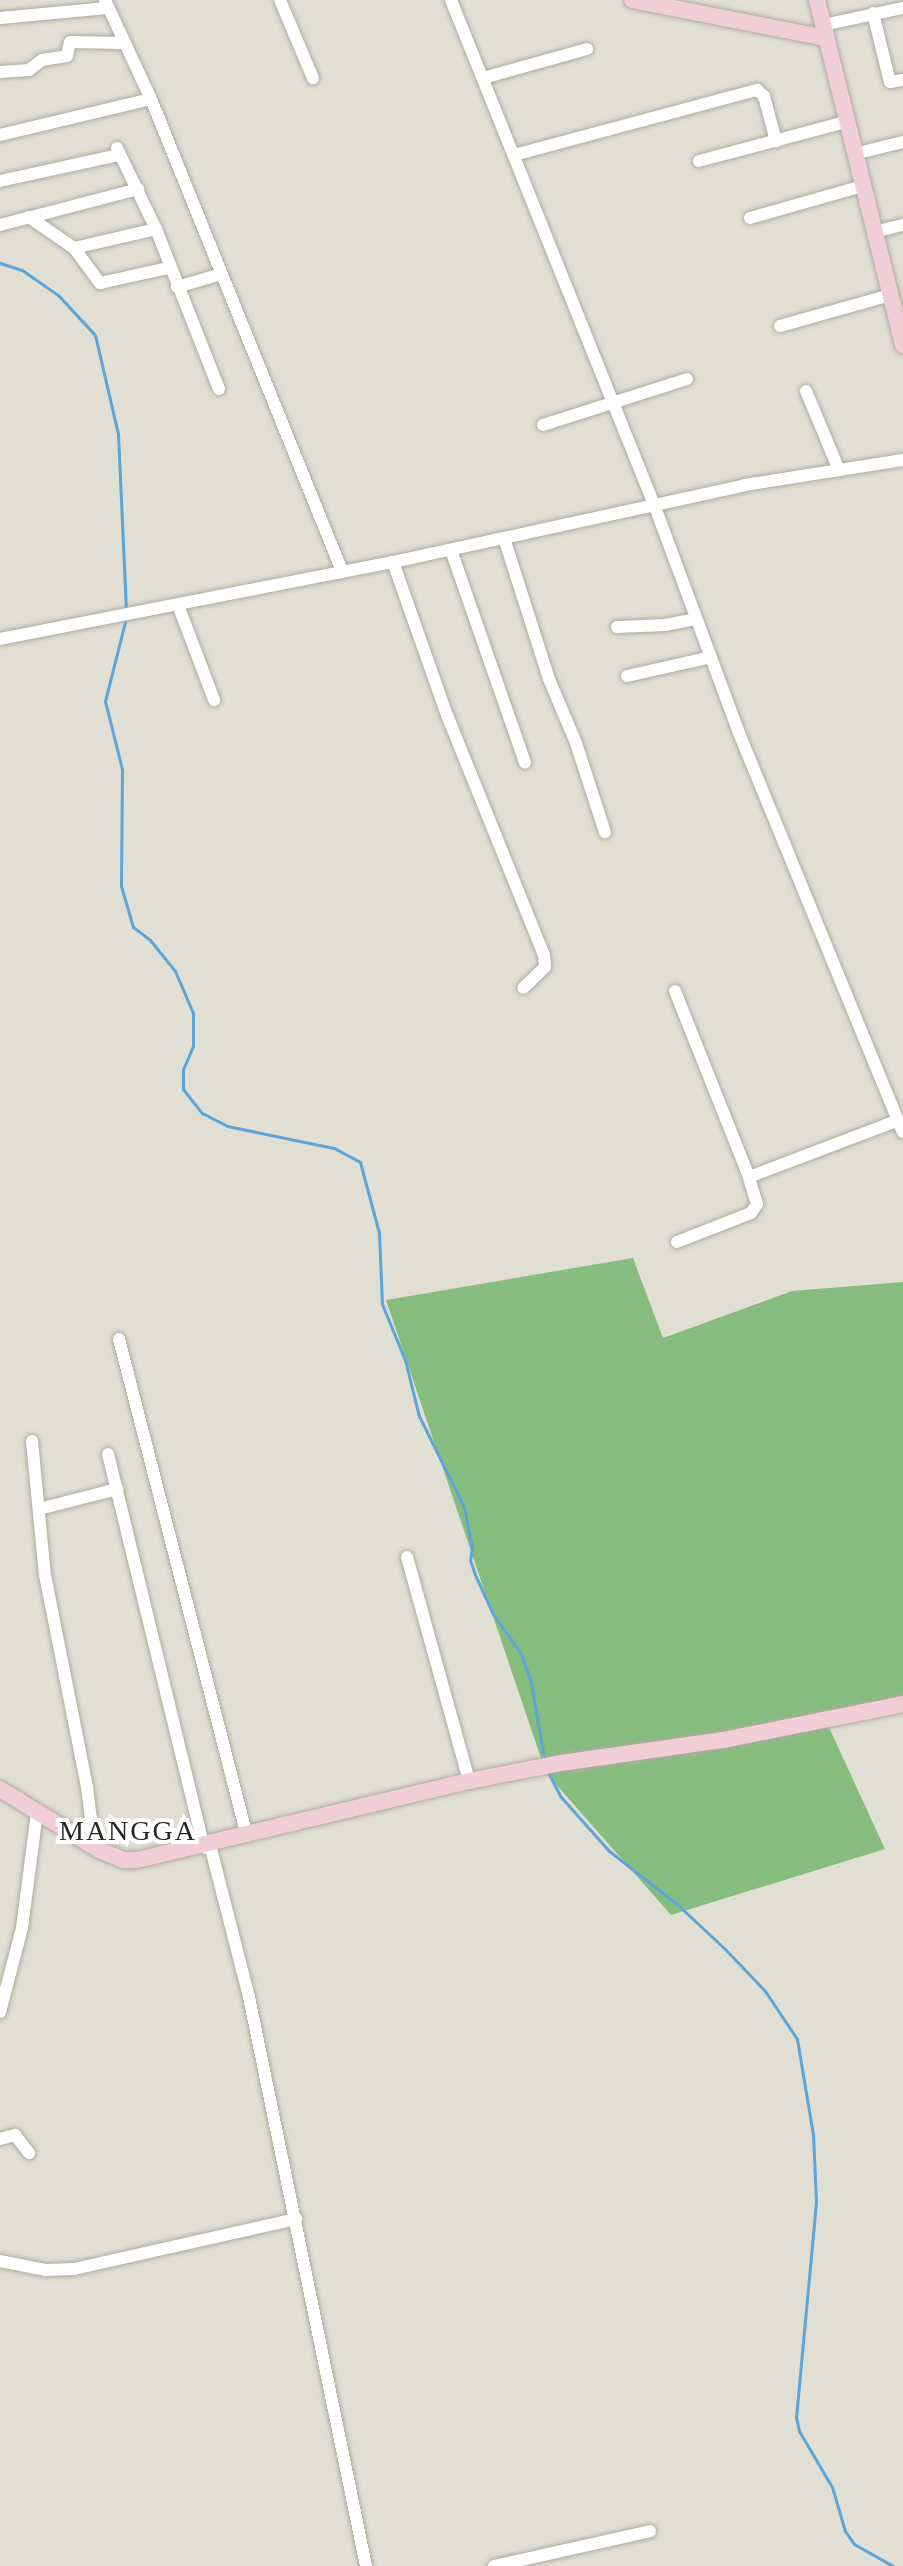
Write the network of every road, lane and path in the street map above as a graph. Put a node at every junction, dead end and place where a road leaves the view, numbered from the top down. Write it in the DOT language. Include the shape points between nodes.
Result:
graph roads {
  1 [pos="280,0"];
  2 [pos="451,0"];
  3 [pos="632,0"];
  4 [pos="817,0"];
  5 [pos="107,4"];
  6 [pos="903,8"];
  7 [pos="873,13"];
  8 [pos="0,18"];
  9 [pos="824,32"];
  10 [pos="123,43"];
  11 [pos="587,49"];
  12 [pos="0,72"];
  13 [pos="313,78"];
  14 [pos="483,78"];
  15 [pos="903,80"];
  16 [pos="151,99"];
  17 [pos="846,122"];
  18 [pos="0,135"];
  19 [pos="776,141"];
  20 [pos="903,142"];
  21 [pos="854,154"];
  22 [pos="514,155"];
  23 [pos="699,161"];
  24 [pos="0,181"];
  25 [pos="862,186"];
  26 [pos="138,189"];
  27 [pos="29,217"];
  28 [pos="750,218"];
  29 [pos="0,225"];
  30 [pos="903,225"];
  31 [pos="156,229"];
  32 [pos="874,232"];
  33 [pos="74,248"];
  34 [pos="168,268"];
  35 [pos="221,274"];
  36 [pos="177,287"];
  37 [pos="895,300"];
  38 [pos="780,326"];
  39 [pos="903,345"];
  40 [pos="687,379"];
  41 [pos="219,389"];
  42 [pos="806,391"];
  43 [pos="611,401"];
  44 [pos="543,425"];
  45 [pos="903,460"];
  46 [pos="839,470"];
  47 [pos="655,507"];
  48 [pos="504,538"];
  49 [pos="451,550"];
  50 [pos="393,562"];
  51 [pos="342,571"];
  52 [pos="178,605"];
  53 [pos="696,619"];
  54 [pos="617,627"];
  55 [pos="0,639"];
  56 [pos="711,657"];
  57 [pos="627,676"];
  58 [pos="214,700"];
  59 [pos="525,763"];
  60 [pos="605,832"];
  61 [pos="523,988"];
  62 [pos="675,991"];
  63 [pos="901,1126"];
  64 [pos="749,1177"];
  65 [pos="677,1242"];
  66 [pos="119,1339"];
  67 [pos="32,1441"];
  68 [pos="108,1454"];
  69 [pos="117,1489"];
  70 [pos="39,1509"];
  71 [pos="407,1557"];
  72 [pos="903,1704"];
  73 [pos="469,1781"];
  74 [pos="0,1789"];
  75 [pos="37,1812"];
  76 [pos="247,1836"];
  77 [pos="83,1840"];
  78 [pos="207,1846"];
  79 [pos="0,2012"];
  80 [pos="0,2139"];
  81 [pos="29,2153"];
  82 [pos="296,2219"];
  83 [pos="0,2261"];
  84 [pos="650,2531"];
  85 [pos="366,2566"];
  86 [pos="494,2566"];
  1 -- 13 [label="street"];
  2 -- 14 [label="street"];
  3 -- 9 [label="street"];
  4 -- 9 [label="street"];
  5 -- 8 [label="street"];
  5 -- 10 [label="street"];
  6 -- 7 [label="street"];
  7 -- 9 [label="street"];
  7 -- 15 [label="street" via="890,82"];
  9 -- 17 [label="street"];
  10 -- 12 [label="street" via="70,42 67,56 42,60 29,70"];
  10 -- 16 [label="street"];
  11 -- 14 [label="street"];
  14 -- 22 [label="street"];
  16 -- 18 [label="street"];
  16 -- 35 [label="street"];
  17 -- 19 [label="street"];
  17 -- 21 [label="street"];
  19 -- 22 [label="street" via="764,96 757,90"];
  19 -- 23 [label="street"];
  20 -- 21 [label="street"];
  21 -- 25 [label="street"];
  22 -- 43 [label="street"];
  24 -- 26 [label="street" via="118,151"];
  25 -- 28 [label="street"];
  25 -- 32 [label="street"];
  26 -- 27 [label="street"];
  26 -- 31 [label="street"];
  27 -- 29 [label="street"];
  27 -- 33 [label="street"];
  30 -- 32 [label="street"];
  31 -- 33 [label="street"];
  31 -- 34 [label="street"];
  32 -- 37 [label="street"];
  33 -- 34 [label="street" via="100,283"];
  34 -- 36 [label="street"];
  35 -- 36 [label="street"];
  35 -- 51 [label="street"];
  36 -- 41 [label="street"];
  37 -- 38 [label="street"];
  37 -- 39 [label="street"];
  40 -- 43 [label="street"];
  42 -- 46 [label="street"];
  43 -- 44 [label="street"];
  43 -- 47 [label="street"];
  45 -- 46 [label="street"];
  46 -- 47 [label="street"];
  47 -- 48 [label="street"];
  47 -- 53 [label="street"];
  48 -- 49 [label="street"];
  48 -- 60 [label="street"];
  49 -- 50 [label="street"];
  49 -- 59 [label="street"];
  50 -- 51 [label="street"];
  50 -- 61 [label="street" via="447,715 544,955 545,967"];
  51 -- 52 [label="street"];
  52 -- 55 [label="street"];
  52 -- 58 [label="street"];
  53 -- 54 [label="street"];
  53 -- 56 [label="street"];
  56 -- 57 [label="street"];
  56 -- 63 [label="street"];
  62 -- 64 [label="street"];
  63 -- 64 [label="street"];
  64 -- 65 [label="street" via="757,1204 751,1213"];
  66 -- 76 [label="street"];
  67 -- 70 [label="street"];
  68 -- 69 [label="street"];
  69 -- 70 [label="street"];
  69 -- 78 [label="street"];
  70 -- 77 [label="street" via="45,1575 87,1787 91,1818"];
  71 -- 73 [label="street"];
  72 -- 73 [label="street" via="723,1740"];
  73 -- 76 [label="street"];
  74 -- 75 [label="street"];
  75 -- 77 [label="street"];
  75 -- 79 [label="street" via="22,1928"];
  76 -- 78 [label="street"];
  77 -- 78 [label="street" via="124,1860"];
  78 -- 82 [label="street" via="249,1997"];
  80 -- 81 [label="street" via="15,2135"];
  82 -- 83 [label="street" via="74,2269 46,2270"];
  82 -- 85 [label="street"];
  84 -- 86 [label="street"];
}
